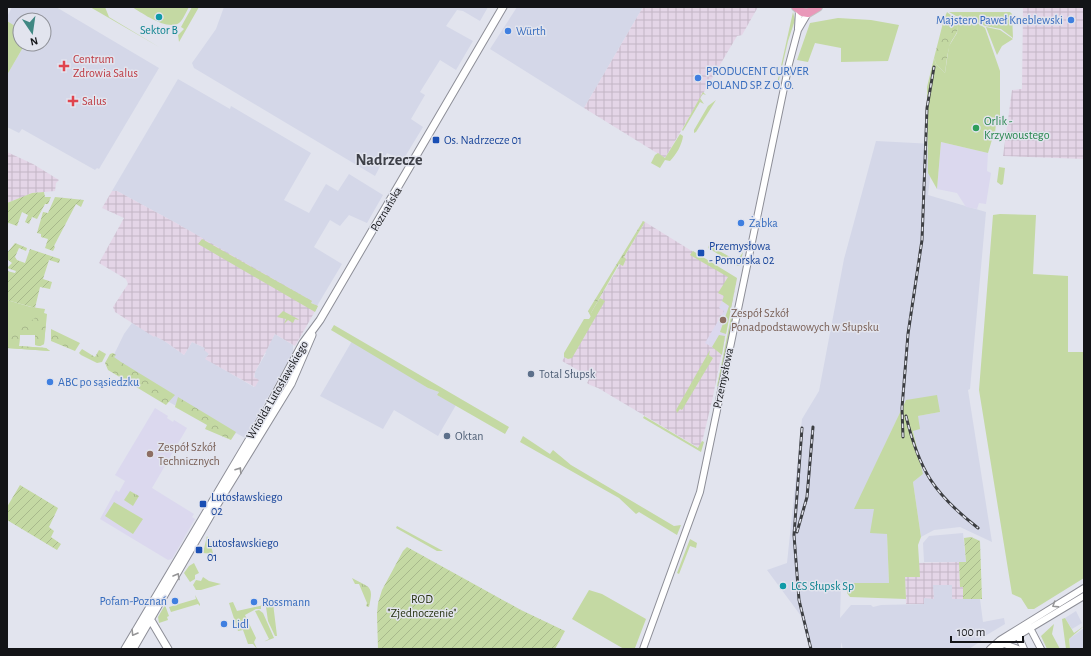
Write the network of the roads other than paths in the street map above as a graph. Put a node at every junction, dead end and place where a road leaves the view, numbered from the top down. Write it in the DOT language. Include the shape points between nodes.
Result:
graph roads {
  1 [pos="503,7"];
  2 [pos="818,7"];
  3 [pos="798,9"];
  4 [pos="808,13"];
  5 [pos="798,30"];
  6 [pos="315,327"];
  7 [pos="1084,588"];
  8 [pos="1084,596"];
  9 [pos="147,619"];
  10 [pos="1026,623"];
  11 [pos="1032,628"];
  12 [pos="1017,633"];
  13 [pos="1004,644"];
  14 [pos="125,649"];
  15 [pos="133,649"];
  16 [pos="168,649"];
  17 [pos="643,649"];
  18 [pos="990,649"];
  19 [pos="993,649"];
  20 [pos="1018,649"];
  21 [pos="1024,649"];
  22 [pos="1041,649"];
  1 -- 6 [label="main road, Poznańska"];
  2 -- 4 [label="main road"];
  3 -- 4 [label="main road"];
  3 -- 5 [label="street, Przemysłowa"];
  4 -- 5 [label="street, Przemysłowa"];
  5 -- 17 [label="street, Przemysłowa" via="700,492"];
  6 -- 9 [label="main road, Witolda Lutosławskiego" via="293,381"];
  7 -- 10 [label="street, one-way"];
  8 -- 11 [label="street"];
  9 -- 14 [label="main road, Witolda Lutosławskiego, one-way"];
  9 -- 15 [label="main road, Witolda Lutosławskiego"];
  9 -- 16 [label="main road"];
  10 -- 11 [label="street"];
  10 -- 12 [label="street"];
  11 -- 12 [label="street"];
  11 -- 22 [label="street"];
  12 -- 13 [label="street"];
  12 -- 18 [label="street" via="997,642"];
  12 -- 21 [label="street"];
  13 -- 19 [label="street"];
  13 -- 20 [label="street"];
}
